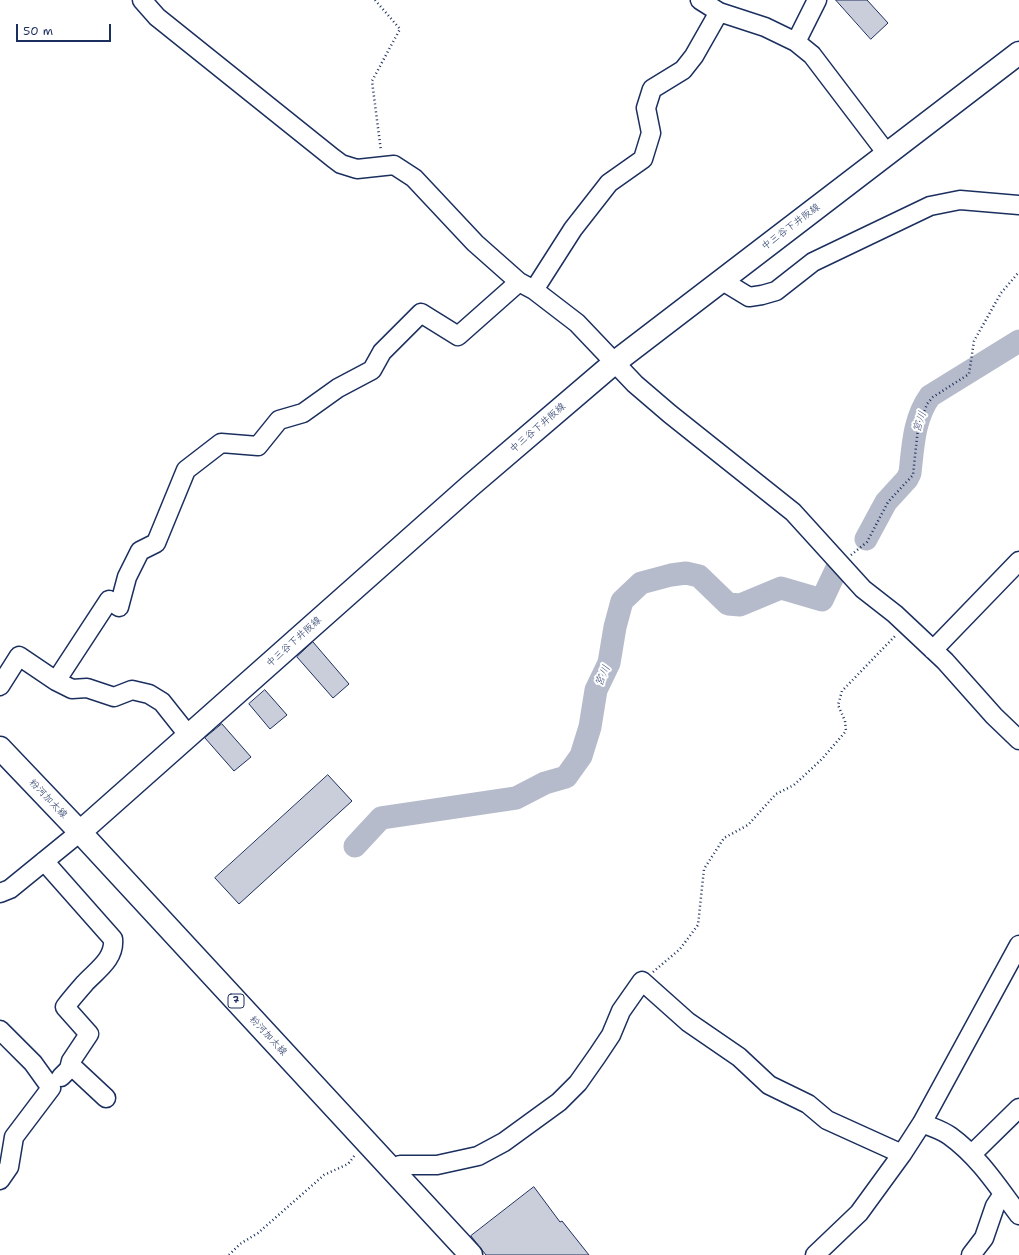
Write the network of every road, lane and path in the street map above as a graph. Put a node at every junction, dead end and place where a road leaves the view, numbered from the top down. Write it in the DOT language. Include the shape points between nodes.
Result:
graph roads {
  1 [pos="142,0"];
  2 [pos="375,0"];
  3 [pos="700,0"];
  4 [pos="817,0"];
  5 [pos="719,12"];
  6 [pos="796,42"];
  7 [pos="1019,53"];
  8 [pos="888,155"];
  9 [pos="382,166"];
  10 [pos="1019,205"];
  11 [pos="1019,272"];
  12 [pos="721,280"];
  13 [pos="526,286"];
  14 [pos="614,363"];
  15 [pos="1019,561"];
  16 [pos="840,564"];
  17 [pos="906,624"];
  18 [pos="933,650"];
  19 [pos="56,681"];
  20 [pos="0,686"];
  21 [pos="189,736"];
  22 [pos="1019,740"];
  23 [pos="0,748"];
  24 [pos="80,832"];
  25 [pos="44,861"];
  26 [pos="0,893"];
  27 [pos="1019,945"];
  28 [pos="642,981"];
  29 [pos="0,1030"];
  30 [pos="69,1069"];
  31 [pos="51,1088"];
  32 [pos="106,1098"];
  33 [pos="1019,1108"];
  34 [pos="922,1123"];
  35 [pos="366,1142"];
  36 [pos="902,1154"];
  37 [pos="972,1154"];
  38 [pos="393,1170"];
  39 [pos="0,1180"];
  40 [pos="1003,1194"];
  41 [pos="1019,1215"];
  42 [pos="229,1255"];
  43 [pos="471,1255"];
  44 [pos="815,1255"];
  45 [pos="971,1255"];
  1 -- 9 [label="street" via="157,17 333,158 357,169"];
  2 -- 9 [label="path" via="400,29 372,81"];
  3 -- 5 [label="street"];
  4 -- 6 [label="street"];
  5 -- 6 [label="street" via="765,27"];
  5 -- 13 [label="street" via="683,70 652,89 646,108 651,133 643,159 610,183"];
  6 -- 8 [label="street" via="812,55"];
  7 -- 8 [label="main road, 中三谷下井阪線"];
  8 -- 12 [label="main road, 中三谷下井阪線"];
  9 -- 13 [label="street" via="394,165 414,178 475,243"];
  10 -- 12 [label="street" via="960,200 930,206 813,262 776,291 762,295 750,297"];
  11 -- 16 [label="path" via="1001,293 974,341 969,374 933,397 927,404 918,428 913,475 888,502 868,542"];
  12 -- 14 [label="main road, 中三谷下井阪線"];
  13 -- 14 [label="street" via="577,323"];
  13 -- 19 [label="street" via="458,336 421,313 382,352 372,370 338,388 304,413 279,420 258,446 221,443 186,470 156,543 140,551 127,577 119,608 109,600"];
  14 -- 16 [label="street" via="676,419 793,512"];
  14 -- 21 [label="main road, 中三谷下井阪線" via="470,486"];
  15 -- 18 [label="street"];
  16 -- 17 [label="street" via="863,589"];
  17 -- 18 [label="street"];
  17 -- 28 [label="path" via="842,691 838,705 846,731 822,759 794,785 776,794 748,825 724,838 704,869 698,925 680,949"];
  18 -- 22 [label="street"];
  19 -- 20 [label="street" via="18,656"];
  19 -- 21 [label="street" via="72,689 87,688 114,697 132,690 149,694 162,702"];
  21 -- 24 [label="main road, 中三谷下井阪線"];
  23 -- 24 [label="main road, 粉河加太線 / 7"];
  24 -- 25 [label="street"];
  24 -- 35 [label="main road, 粉河加太線 / 7"];
  25 -- 26 [label="street"];
  25 -- 30 [label="street" via="113,939 114,946 104,965 65,1007 89,1034 71,1061"];
  27 -- 34 [label="street"];
  28 -- 36 [label="street" via="688,1022 740,1057 769,1085 808,1104 827,1120"];
  28 -- 38 [label="street" via="621,1011 611,1035 578,1084 559,1102 504,1142 478,1156 437,1165 400,1165"];
  29 -- 31 [label="street" via="33,1063"];
  30 -- 31 [label="street"];
  30 -- 32 [label="street" via="76,1070"];
  31 -- 39 [label="street" via="14,1137 9,1167"];
  33 -- 37 [label="street"];
  34 -- 36 [label="street"];
  34 -- 37 [label="street" via="949,1135"];
  35 -- 38 [label="main road, 粉河加太線 / 7"];
  35 -- 42 [label="path" via="348,1164 324,1175"];
  36 -- 44 [label="street" via="859,1213"];
  37 -- 40 [label="street"];
  38 -- 43 [label="main road, 粉河加太線 / 7"];
  40 -- 41 [label="street"];
  40 -- 45 [label="street" via="995,1206 984,1238"];
}
